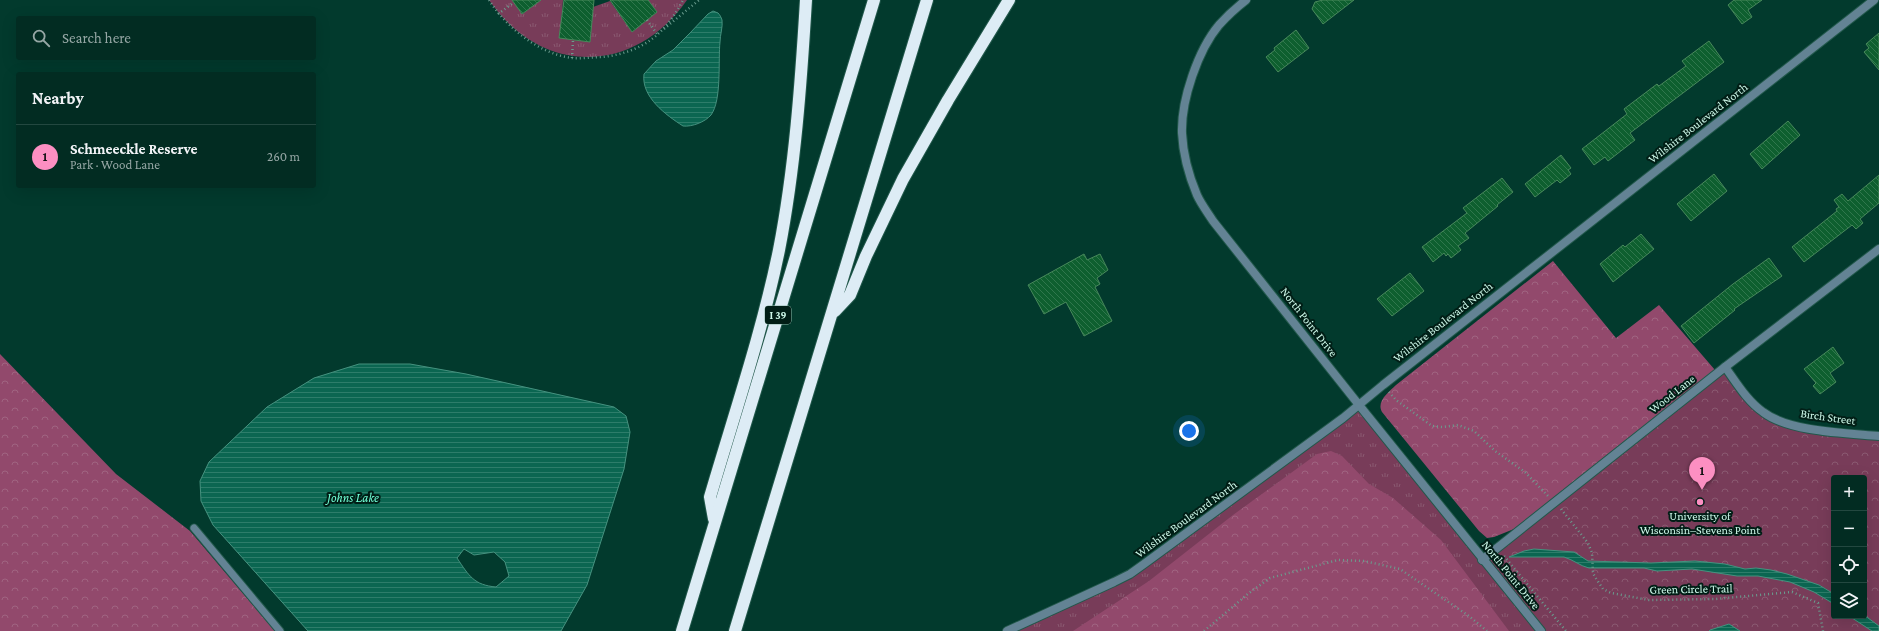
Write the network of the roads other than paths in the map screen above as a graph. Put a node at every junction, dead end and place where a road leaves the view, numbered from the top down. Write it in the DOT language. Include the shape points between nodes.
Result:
graph roads {
  1 [pos="806,0"];
  2 [pos="874,0"];
  3 [pos="927,0"];
  4 [pos="1009,0"];
  5 [pos="1246,0"];
  6 [pos="1874,0"];
  7 [pos="1879,249"];
  8 [pos="832,314"];
  9 [pos="1725,367"];
  10 [pos="1358,406"];
  11 [pos="1879,436"];
  12 [pos="714,524"];
  13 [pos="194,528"];
  14 [pos="1482,560"];
  15 [pos="280,631"];
  16 [pos="682,631"];
  17 [pos="736,631"];
  18 [pos="1006,631"];
  19 [pos="1541,631"];
  1 -- 12 [label="highway" via="797,122 780,242 758,332 710,497"];
  2 -- 12 [label="highway, I 39"];
  3 -- 8 [label="highway"];
  4 -- 8 [label="highway" via="903,179 850,295"];
  5 -- 10 [label="street, North Point Drive" via="1219,25 1205,46 1196,67 1186,99 1182,132 1186,163 1197,196 1213,221"];
  6 -- 10 [label="street, Wilshire Boulevard North"];
  7 -- 9 [label="street, Wood Lane"];
  8 -- 17 [label="highway"];
  9 -- 11 [label="street, Birch Street" via="1750,400 1776,420 1807,428"];
  9 -- 14 [label="street, Wood Lane"];
  10 -- 14 [label="street, North Point Drive"];
  10 -- 18 [label="street, Wilshire Boulevard North" via="1130,574"];
  12 -- 16 [label="highway, I 39"];
  13 -- 15 [label="lane"];
  14 -- 19 [label="street, North Point Drive"];
}
